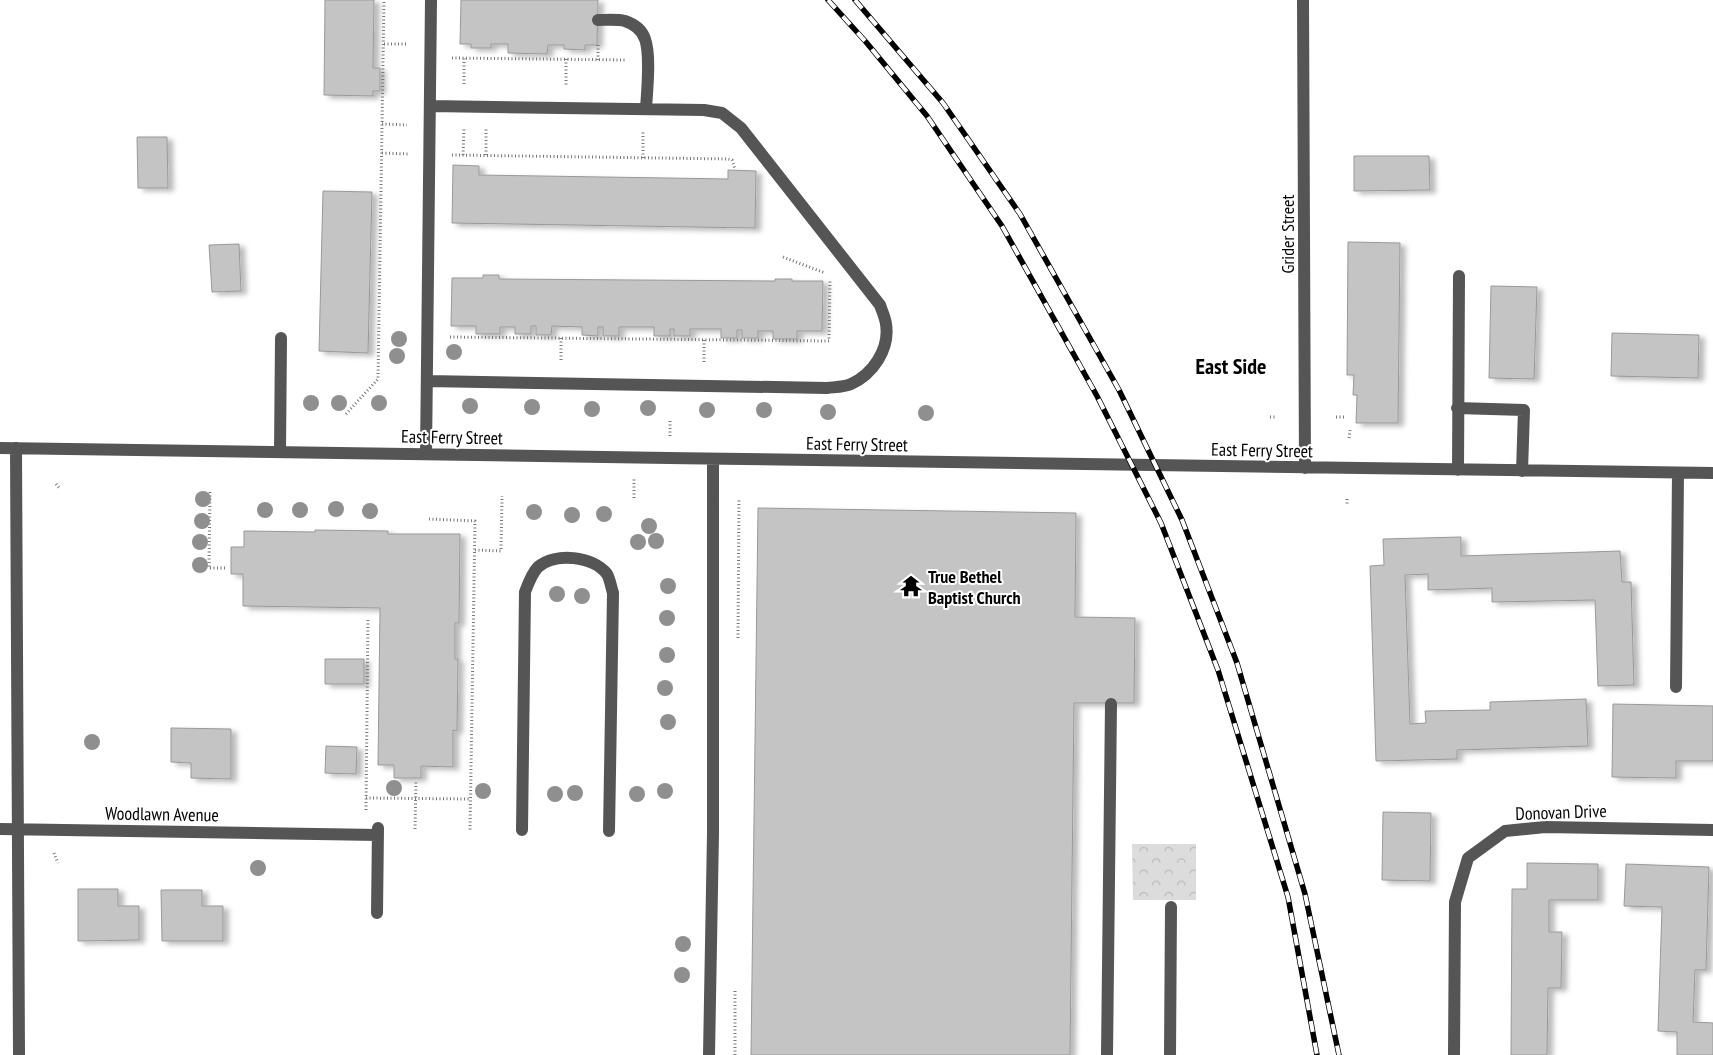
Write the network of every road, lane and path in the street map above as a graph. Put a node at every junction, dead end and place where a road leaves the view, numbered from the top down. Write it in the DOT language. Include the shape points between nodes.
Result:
graph roads {
  1 [pos="384,0"];
  2 [pos="431,0"];
  3 [pos="1304,0"];
  4 [pos="598,20"];
  5 [pos="384,44"];
  6 [pos="413,44"];
  7 [pos="448,58"];
  8 [pos="464,58"];
  9 [pos="566,59"];
  10 [pos="628,60"];
  11 [pos="464,90"];
  12 [pos="566,91"];
  13 [pos="430,106"];
  14 [pos="646,109"];
  15 [pos="382,124"];
  16 [pos="412,125"];
  17 [pos="486,126"];
  18 [pos="464,128"];
  19 [pos="643,128"];
  20 [pos="382,154"];
  21 [pos="411,154"];
  22 [pos="447,154"];
  23 [pos="463,154"];
  24 [pos="486,155"];
  25 [pos="643,158"];
  26 [pos="735,169"];
  27 [pos="784,257"];
  28 [pos="830,270"];
  29 [pos="830,275"];
  30 [pos="1459,276"];
  31 [pos="444,337"];
  32 [pos="281,338"];
  33 [pos="561,338"];
  34 [pos="704,340"];
  35 [pos="561,367"];
  36 [pos="704,369"];
  37 [pos="427,381"];
  38 [pos="1457,408"];
  39 [pos="346,414"];
  40 [pos="1270,417"];
  41 [pos="1277,417"];
  42 [pos="1336,417"];
  43 [pos="1344,417"];
  44 [pos="670,419"];
  45 [pos="670,429"];
  46 [pos="1350,430"];
  47 [pos="1349,438"];
  48 [pos="0,448"];
  49 [pos="16,448"];
  50 [pos="280,452"];
  51 [pos="426,454"];
  52 [pos="713,460"];
  53 [pos="1305,468"];
  54 [pos="1458,470"];
  55 [pos="1522,471"];
  56 [pos="1678,473"];
  57 [pos="1713,473"];
  58 [pos="56,484"];
  59 [pos="634,487"];
  60 [pos="60,490"];
  61 [pos="210,492"];
  62 [pos="502,496"];
  63 [pos="634,498"];
  64 [pos="1348,500"];
  65 [pos="1348,504"];
  66 [pos="429,520"];
  67 [pos="474,550"];
  68 [pos="227,568"];
  69 [pos="368,618"];
  70 [pos="1676,688"];
  71 [pos="1110,704"];
  72 [pos="416,781"];
  73 [pos="366,798"];
  74 [pos="416,798"];
  75 [pos="470,799"];
  76 [pos="366,804"];
  77 [pos="0,829"];
  78 [pos="415,829"];
  79 [pos="18,830"];
  80 [pos="470,830"];
  81 [pos="522,830"];
  82 [pos="1713,830"];
  83 [pos="609,831"];
  84 [pos="54,852"];
  85 [pos="58,863"];
  86 [pos="1171,907"];
  87 [pos="377,913"];
  88 [pos="19,1055"];
  89 [pos="709,1055"];
  90 [pos="1107,1055"];
  91 [pos="1170,1055"];
  92 [pos="1454,1055"];
  1 -- 5 [label="path"];
  2 -- 13 [label="street"];
  3 -- 53 [label="street, Grider Street"];
  4 -- 14 [label="street" via="631,23 644,38 647,48"];
  5 -- 6 [label="path"];
  5 -- 15 [label="path"];
  7 -- 8 [label="path"];
  8 -- 9 [label="path"];
  8 -- 11 [label="path"];
  9 -- 10 [label="path"];
  9 -- 12 [label="path"];
  13 -- 14 [label="street"];
  13 -- 37 [label="street"];
  14 -- 37 [label="street" via="722,113 741,128 880,305 886,324 886,344 878,362 866,376 849,385 827,388"];
  15 -- 16 [label="path"];
  15 -- 20 [label="path"];
  17 -- 24 [label="path"];
  18 -- 23 [label="path"];
  19 -- 25 [label="path"];
  20 -- 21 [label="path"];
  20 -- 39 [label="path" via="378,379"];
  22 -- 23 [label="path"];
  23 -- 24 [label="path"];
  24 -- 25 [label="path"];
  25 -- 26 [label="path" via="728,159 732,160"];
  27 -- 29 [label="path"];
  28 -- 29 [label="path"];
  29 -- 34 [label="path" via="829,342"];
  30 -- 38 [label="street"];
  31 -- 33 [label="path"];
  32 -- 50 [label="street"];
  33 -- 34 [label="path"];
  33 -- 35 [label="path"];
  34 -- 36 [label="path"];
  37 -- 51 [label="street"];
  38 -- 54 [label="street"];
  38 -- 55 [label="street" via="1524,410"];
  40 -- 41 [label="path"];
  42 -- 43 [label="path"];
  44 -- 45 [label="path"];
  46 -- 47 [label="path"];
  48 -- 49 [label="street, East Ferry Street"];
  49 -- 50 [label="street, East Ferry Street"];
  49 -- 79 [label="street"];
  50 -- 51 [label="street, East Ferry Street"];
  51 -- 52 [label="street, East Ferry Street"];
  52 -- 53 [label="street, East Ferry Street"];
  52 -- 89 [label="street" via="713,833"];
  53 -- 54 [label="street, East Ferry Street"];
  54 -- 55 [label="street, East Ferry Street"];
  55 -- 56 [label="street, East Ferry Street"];
  56 -- 57 [label="street, East Ferry Street"];
  56 -- 70 [label="street"];
  58 -- 60 [label="path"];
  59 -- 63 [label="path"];
  61 -- 68 [label="path" via="209,568"];
  62 -- 67 [label="path" via="501,550"];
  64 -- 65 [label="path"];
  66 -- 67 [label="path" via="475,520"];
  67 -- 75 [label="path"];
  69 -- 73 [label="path"];
  71 -- 90 [label="street"];
  72 -- 74 [label="path"];
  73 -- 74 [label="path"];
  73 -- 76 [label="path"];
  74 -- 75 [label="path"];
  74 -- 78 [label="path"];
  75 -- 80 [label="path"];
  77 -- 79 [label="street, Woodlawn Avenue"];
  79 -- 87 [label="street, Woodlawn Avenue" via="378,832"];
  79 -- 88 [label="street"];
  81 -- 83 [label="street" via="525,592 538,567 570,557 590,561 607,574 613,593"];
  82 -- 92 [label="street, Donovan Drive" via="1545,827 1505,831 1468,858 1456,902"];
  84 -- 85 [label="path"];
  86 -- 91 [label="street"];
}
